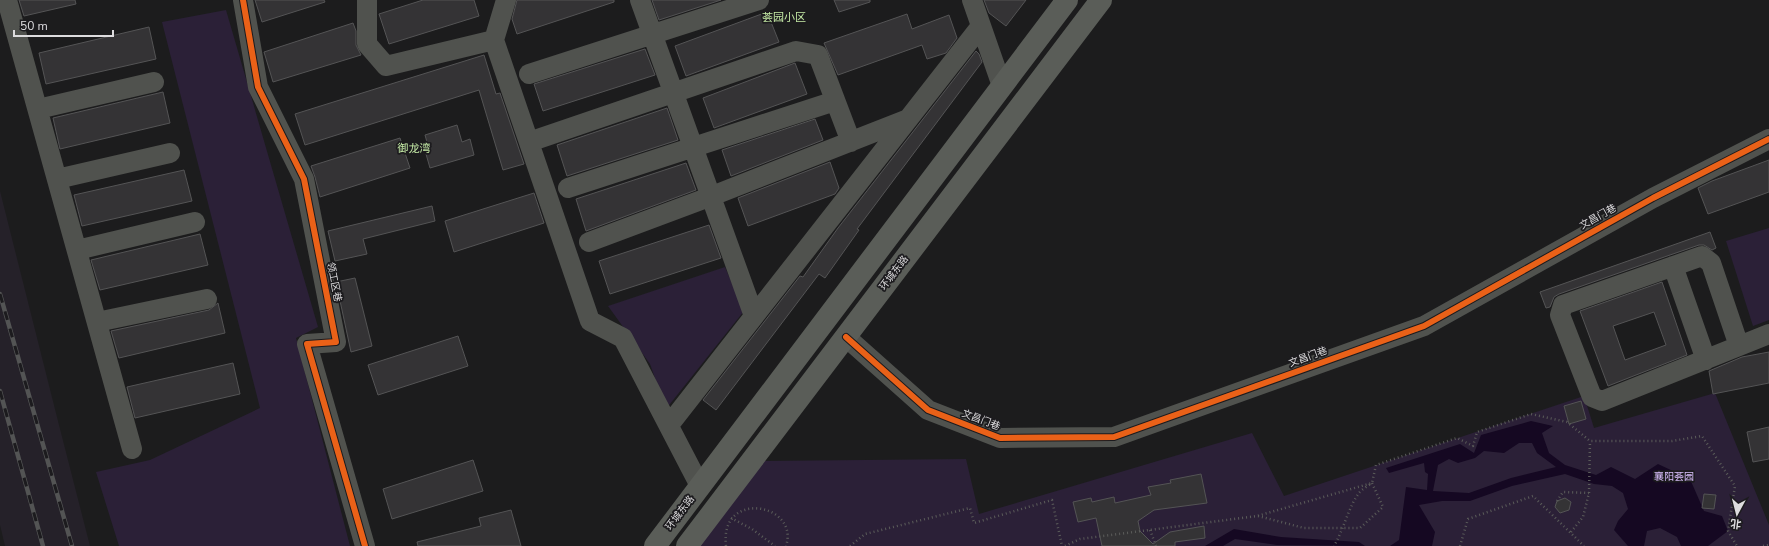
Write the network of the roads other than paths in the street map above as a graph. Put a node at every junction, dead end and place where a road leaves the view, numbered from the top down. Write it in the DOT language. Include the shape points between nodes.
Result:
graph roads {
  1 [pos="8,0"];
  2 [pos="244,0"];
  3 [pos="367,0"];
  4 [pos="506,0"];
  5 [pos="640,0"];
  6 [pos="759,0"];
  7 [pos="972,0"];
  8 [pos="1067,0"];
  9 [pos="1101,0"];
  10 [pos="981,26"];
  11 [pos="652,34"];
  12 [pos="494,40"];
  13 [pos="529,74"];
  14 [pos="154,82"];
  15 [pos="1002,86"];
  16 [pos="674,93"];
  17 [pos="835,101"];
  18 [pos="38,109"];
  19 [pos="908,119"];
  20 [pos="1769,139"];
  21 [pos="529,142"];
  22 [pos="851,142"];
  23 [pos="694,147"];
  24 [pos="170,153"];
  25 [pos="57,179"];
  26 [pos="568,188"];
  27 [pos="712,196"];
  28 [pos="195,222"];
  29 [pos="589,242"];
  30 [pos="77,250"];
  31 [pos="1673,266"];
  32 [pos="207,299"];
  33 [pos="754,316"];
  34 [pos="97,322"];
  35 [pos="1769,334"];
  36 [pos="846,337"];
  37 [pos="1739,346"];
  38 [pos="1706,360"];
  39 [pos="669,425"];
  40 [pos="132,449"];
  41 [pos="700,486"];
  42 [pos="365,546"];
  43 [pos="655,546"];
  44 [pos="687,546"];
  1 -- 18 [label="street"];
  2 -- 42 [label="street, 领工区巷" via="258,87 304,179 336,342 307,344"];
  3 -- 12 [label="street" via="367,44 386,66"];
  4 -- 12 [label="street"];
  5 -- 11 [label="street"];
  6 -- 11 [label="street"];
  7 -- 10 [label="street"];
  8 -- 15 [label="main road, 环城东路"];
  9 -- 36 [label="main road, 环城东路"];
  10 -- 15 [label="street"];
  10 -- 19 [label="street"];
  11 -- 13 [label="street"];
  11 -- 16 [label="street"];
  12 -- 21 [label="street"];
  14 -- 18 [label="street"];
  15 -- 41 [label="main road, 环城东路"];
  16 -- 17 [label="street" via="796,51 818,55"];
  16 -- 21 [label="street"];
  16 -- 23 [label="street"];
  17 -- 22 [label="street"];
  17 -- 23 [label="street"];
  18 -- 25 [label="street"];
  19 -- 22 [label="street"];
  19 -- 33 [label="street"];
  20 -- 36 [label="street, 文昌门巷" via="1653,198 1424,326 1114,437 1000,438 928,410"];
  21 -- 39 [label="street" via="590,321 623,338"];
  22 -- 27 [label="street"];
  23 -- 26 [label="street"];
  23 -- 27 [label="street"];
  24 -- 25 [label="street"];
  25 -- 30 [label="street"];
  27 -- 29 [label="street"];
  27 -- 33 [label="street"];
  28 -- 30 [label="street"];
  30 -- 34 [label="street"];
  31 -- 37 [label="street" via="1702,256 1711,263"];
  31 -- 38 [label="street"];
  31 -- 38 [label="street" via="1563,305 1560,315 1592,397 1602,401"];
  32 -- 34 [label="street"];
  33 -- 39 [label="street"];
  34 -- 40 [label="street"];
  35 -- 37 [label="street"];
  36 -- 44 [label="main road, 环城东路" via="724,513"];
  37 -- 38 [label="street"];
  39 -- 41 [label="street"];
  41 -- 43 [label="main road, 环城东路"];
}
